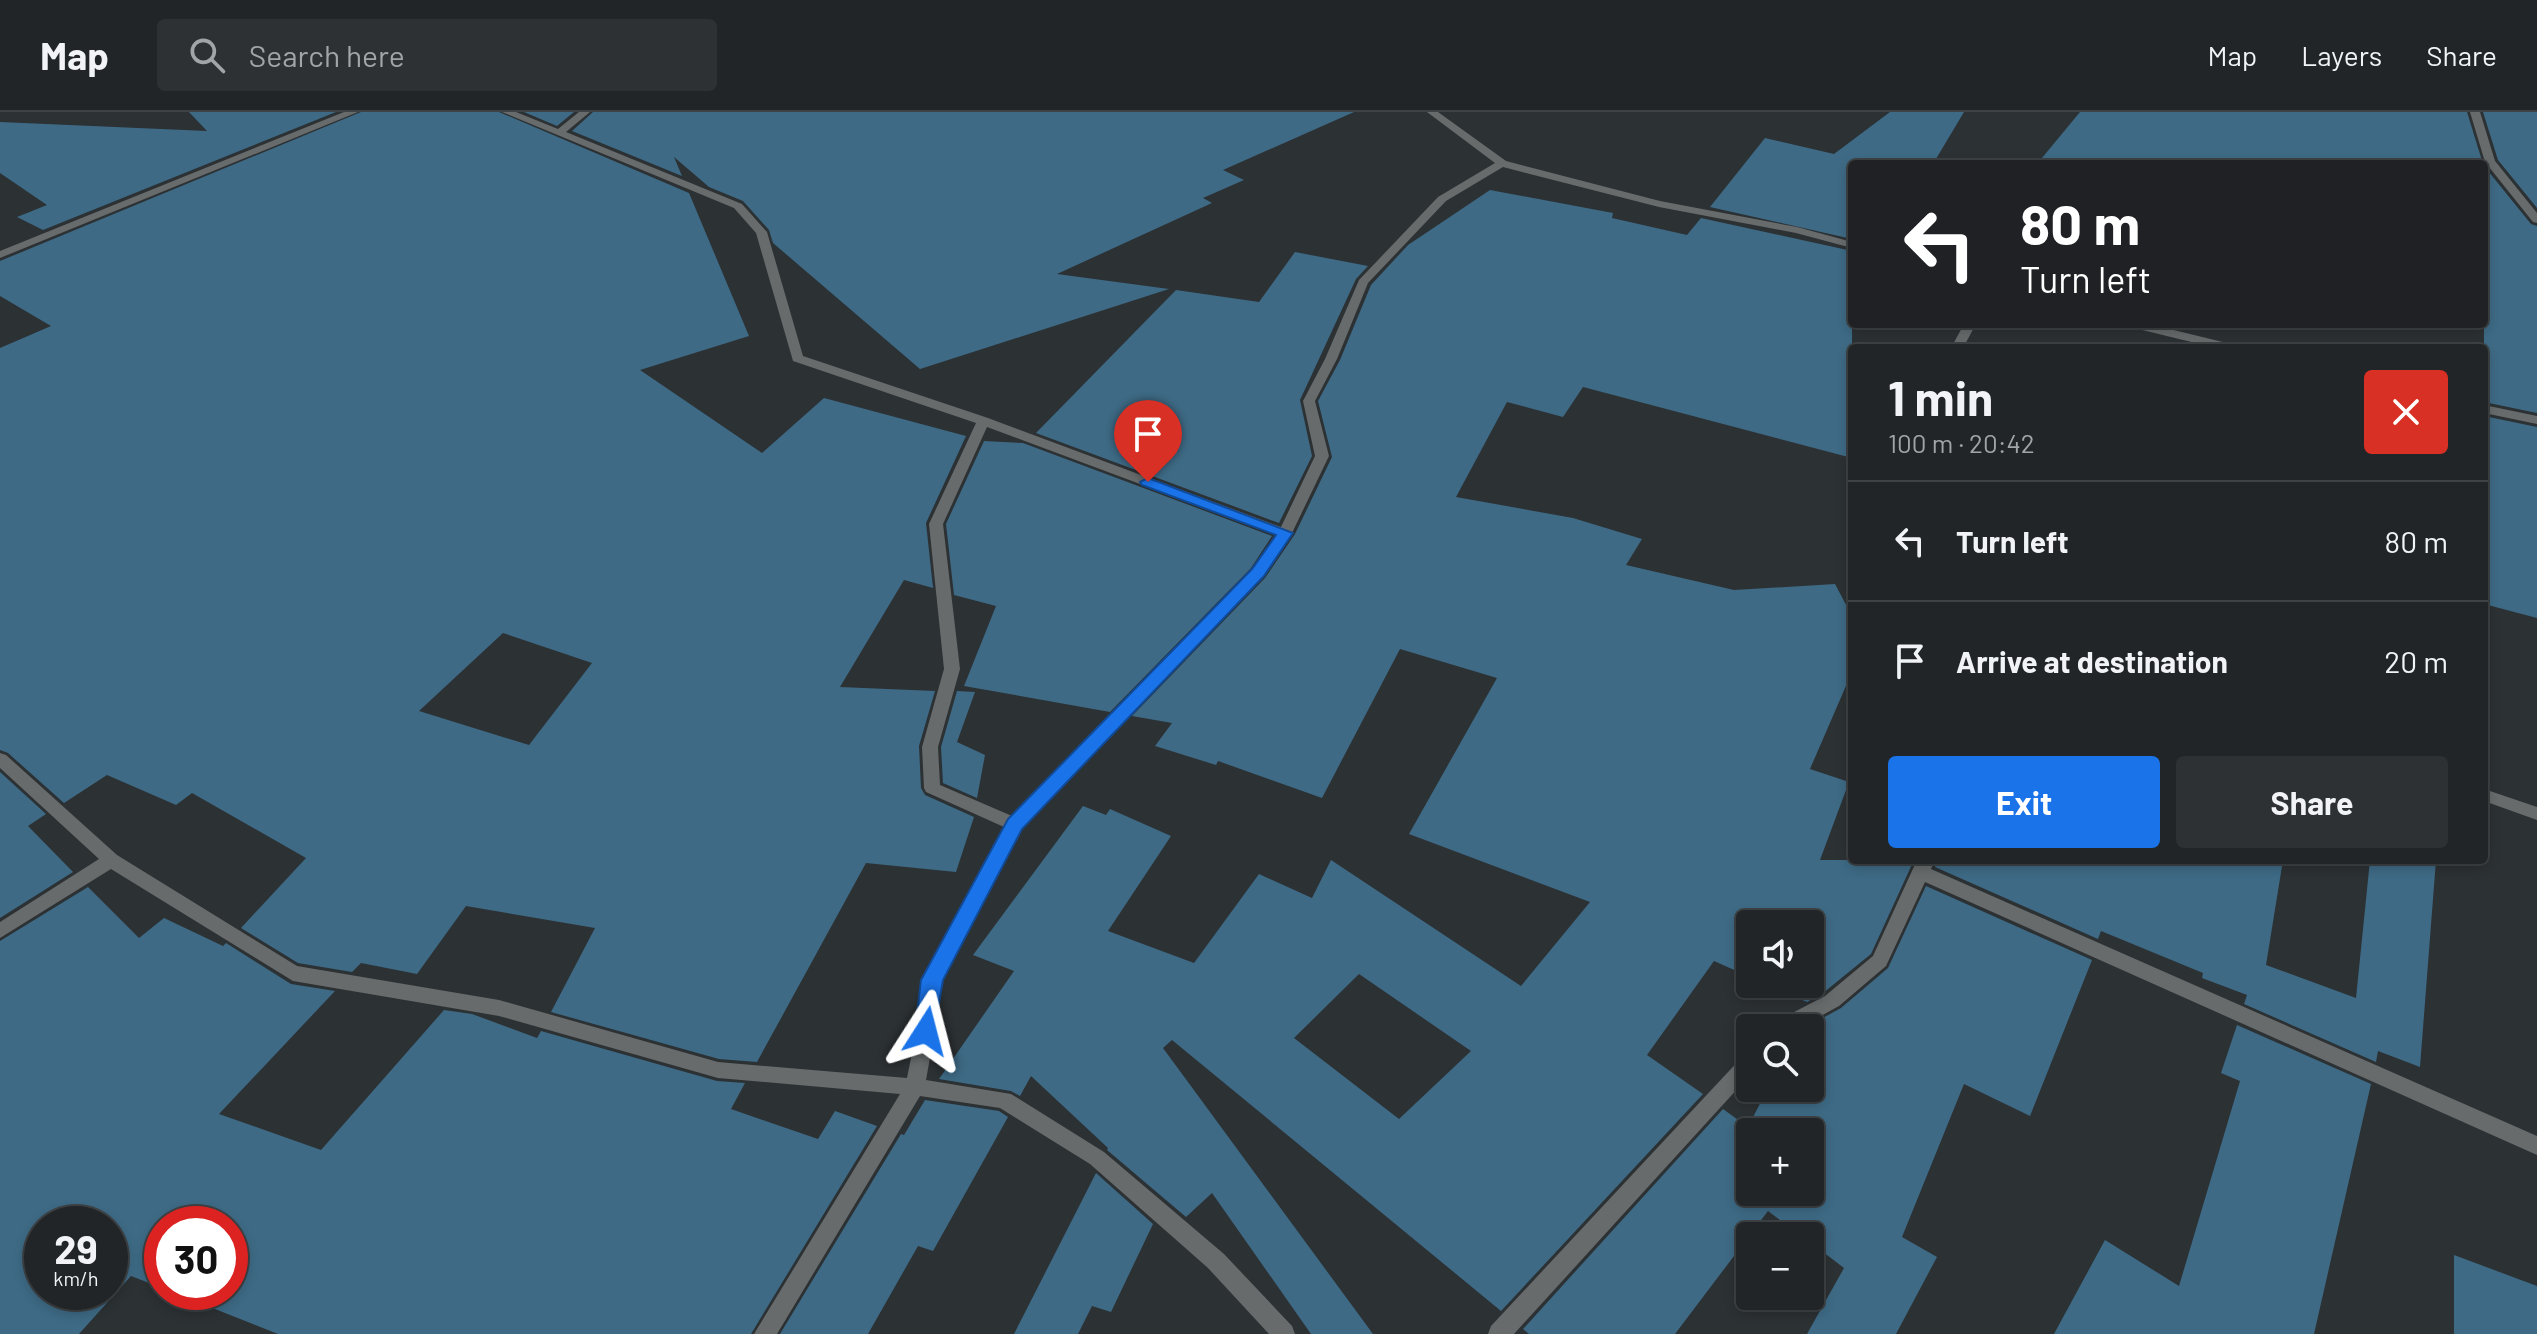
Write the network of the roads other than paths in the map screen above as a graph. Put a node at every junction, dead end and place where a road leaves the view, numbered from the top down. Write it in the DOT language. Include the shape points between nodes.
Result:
graph roads {
  1 [pos="353,112"];
  2 [pos="507,112"];
  3 [pos="585,112"];
  4 [pos="1432,112"];
  5 [pos="2475,112"];
  6 [pos="559,133"];
  7 [pos="1502,163"];
  8 [pos="2537,220"];
  9 [pos="1848,244"];
  10 [pos="0,255"];
  11 [pos="2150,328"];
  12 [pos="2215,344"];
  13 [pos="2488,410"];
  14 [pos="2537,420"];
  15 [pos="983,421"];
  16 [pos="1285,533"];
  17 [pos="0,759"];
  18 [pos="2488,796"];
  19 [pos="2537,814"];
  20 [pos="1014,824"];
  21 [pos="111,860"];
  22 [pos="1924,866"];
  23 [pos="0,931"];
  24 [pos="1808,1014"];
  25 [pos="1736,1077"];
  26 [pos="915,1087"];
  27 [pos="2537,1146"];
  28 [pos="765,1334"];
  29 [pos="1284,1334"];
  30 [pos="1499,1334"];
  1 -- 10 [label="street"];
  2 -- 6 [label="street"];
  3 -- 6 [label="street"];
  4 -- 7 [label="street"];
  5 -- 8 [label="street" via="2490,162"];
  6 -- 15 [label="street" via="738,206 761,232 797,358"];
  7 -- 9 [label="street" via="1659,204"];
  7 -- 16 [label="street" via="1442,199 1363,282 1309,401 1322,456"];
  11 -- 12 [label="street"];
  13 -- 14 [label="street"];
  15 -- 16 [label="street"];
  15 -- 20 [label="street" via="936,524 952,669 930,747 932,788"];
  16 -- 20 [label="street" via="1258,573"];
  17 -- 21 [label="street"];
  18 -- 19 [label="street"];
  20 -- 26 [label="street" via="932,980"];
  21 -- 23 [label="street"];
  21 -- 26 [label="street" via="293,973 499,1008 718,1070"];
  22 -- 24 [label="street" via="1880,961"];
  22 -- 27 [label="street"];
  25 -- 30 [label="street"];
  26 -- 28 [label="street"];
  26 -- 29 [label="street" via="1004,1100 1097,1158 1216,1261"];
}
